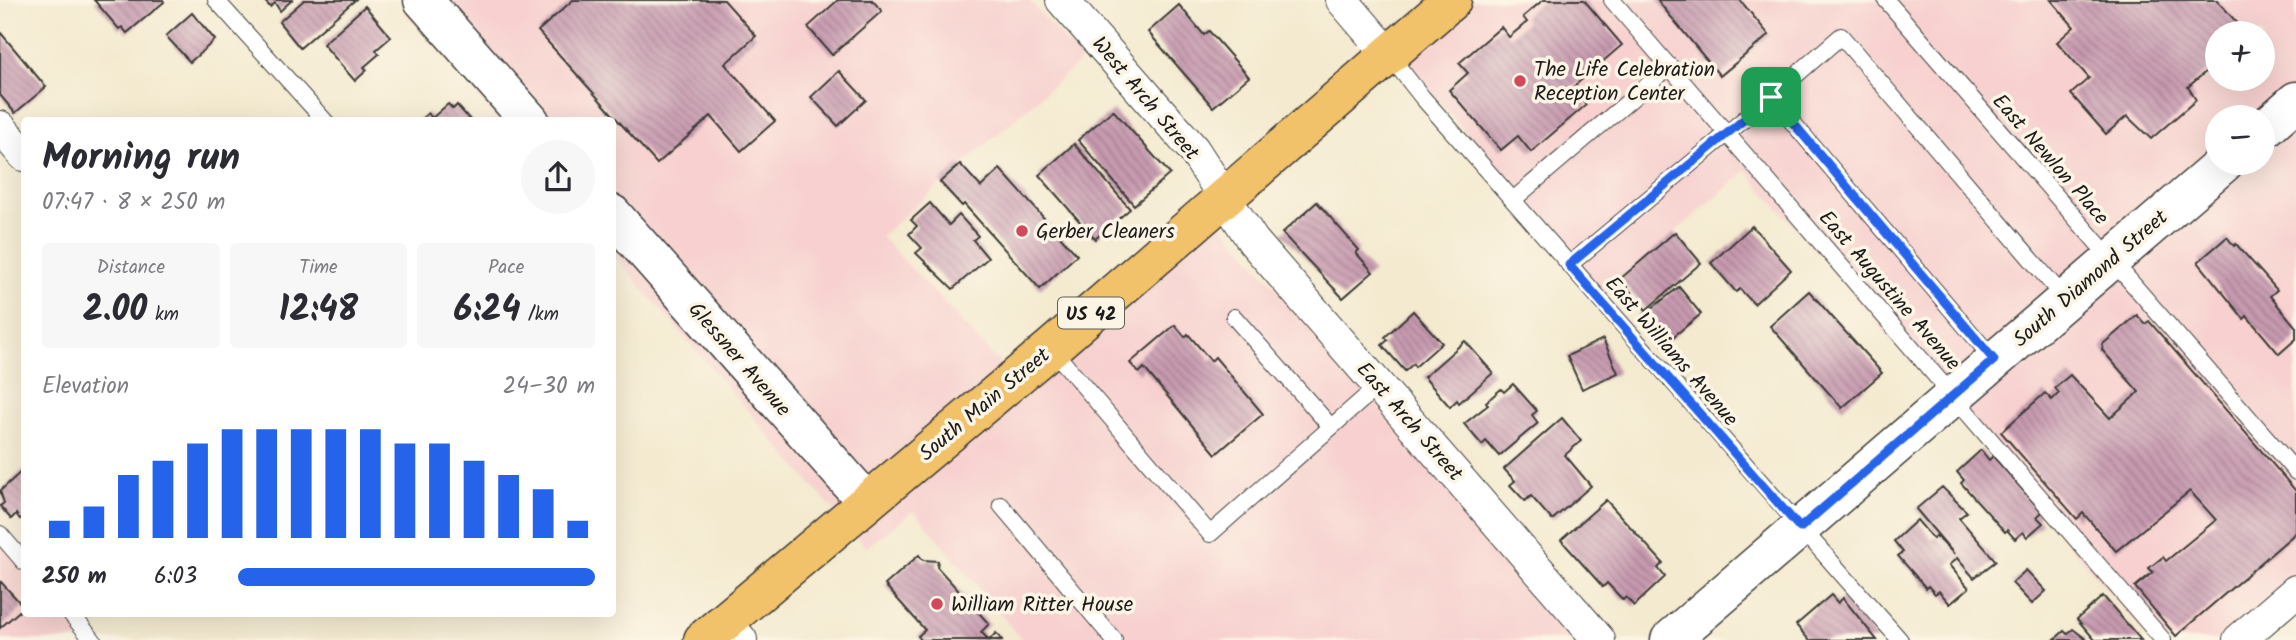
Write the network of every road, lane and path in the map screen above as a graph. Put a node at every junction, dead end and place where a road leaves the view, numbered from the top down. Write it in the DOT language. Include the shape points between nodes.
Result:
graph roads {
  1 [pos="216,0"];
  2 [pos="423,0"];
  3 [pos="1062,0"];
  4 [pos="1342,0"];
  5 [pos="1452,0"];
  6 [pos="1612,0"];
  7 [pos="1886,0"];
  8 [pos="1389,55"];
  9 [pos="1670,66"];
  10 [pos="1771,97"];
  11 [pos="2296,101"];
  12 [pos="321,117"];
  13 [pos="526,117"];
  14 [pos="2275,119"];
  15 [pos="0,127"];
  16 [pos="1727,134"];
  17 [pos="21,152"];
  18 [pos="2210,175"];
  19 [pos="1225,199"];
  20 [pos="1513,200"];
  21 [pos="616,220"];
  22 [pos="2111,260"];
  23 [pos="1569,265"];
  24 [pos="2065,299"];
  25 [pos="1234,317"];
  26 [pos="1051,348"];
  27 [pos="1994,360"];
  28 [pos="1379,385"];
  29 [pos="1954,395"];
  30 [pos="1331,428"];
  31 [pos="2296,472"];
  32 [pos="867,502"];
  33 [pos="1001,505"];
  34 [pos="1800,528"];
  35 [pos="0,534"];
  36 [pos="21,558"];
  37 [pos="2296,591"];
  38 [pos="74,617"];
  39 [pos="723,634"];
  40 [pos="93,640"];
  41 [pos="1114,640"];
  42 [pos="1599,640"];
  43 [pos="1670,640"];
  44 [pos="1900,640"];
  45 [pos="2163,640"];
  46 [pos="2239,640"];
  1 -- 12 [label="lane"];
  2 -- 13 [label="street"];
  3 -- 19 [label="street, West Arch Street" via="1193,149"];
  4 -- 8 [label="street"];
  5 -- 8 [label="highway, South Main Street / US 42"];
  6 -- 9 [label="lane, East Augustine Avenue"];
  7 -- 22 [label="lane, East Newlon Place"];
  8 -- 19 [label="highway, South Main Street / US 42"];
  8 -- 20 [label="lane, East Williams Avenue"];
  9 -- 16 [label="lane, East Augustine Avenue"];
  9 -- 20 [label="lane"];
  10 -- 16 [label="lane"];
  10 -- 24 [label="lane" via="1841,36"];
  10 -- 27 [label="lane"];
  11 -- 14 [label="street"];
  15 -- 17 [label="street"];
  16 -- 23 [label="lane"];
  16 -- 29 [label="lane, East Augustine Avenue"];
  18 -- 22 [label="street, South Diamond Street"];
  19 -- 26 [label="highway, South Main Street / US 42"];
  19 -- 28 [label="street, East Arch Street" via="1253,241"];
  20 -- 23 [label="lane, East Williams Avenue"];
  21 -- 32 [label="street, Glessner Avenue"];
  22 -- 24 [label="street, South Diamond Street"];
  22 -- 31 [label="lane, East Newlon Place"];
  23 -- 34 [label="lane, East Williams Avenue"];
  24 -- 27 [label="street, South Diamond Street"];
  25 -- 30 [label="lane"];
  26 -- 30 [label="lane" via="1210,534"];
  26 -- 32 [label="highway, South Main Street / US 42"];
  27 -- 29 [label="street, South Diamond Street"];
  28 -- 30 [label="lane"];
  28 -- 42 [label="street, East Arch Street"];
  29 -- 34 [label="street, South Diamond Street"];
  29 -- 45 [label="lane, East Augustine Avenue"];
  32 -- 39 [label="highway, South Main Street / US 42"];
  33 -- 41 [label="lane"];
  34 -- 43 [label="street, South Diamond Street"];
  34 -- 44 [label="lane, East Williams Avenue"];
  35 -- 36 [label="lane"];
  37 -- 46 [label="street"];
  38 -- 40 [label="lane"];
}
